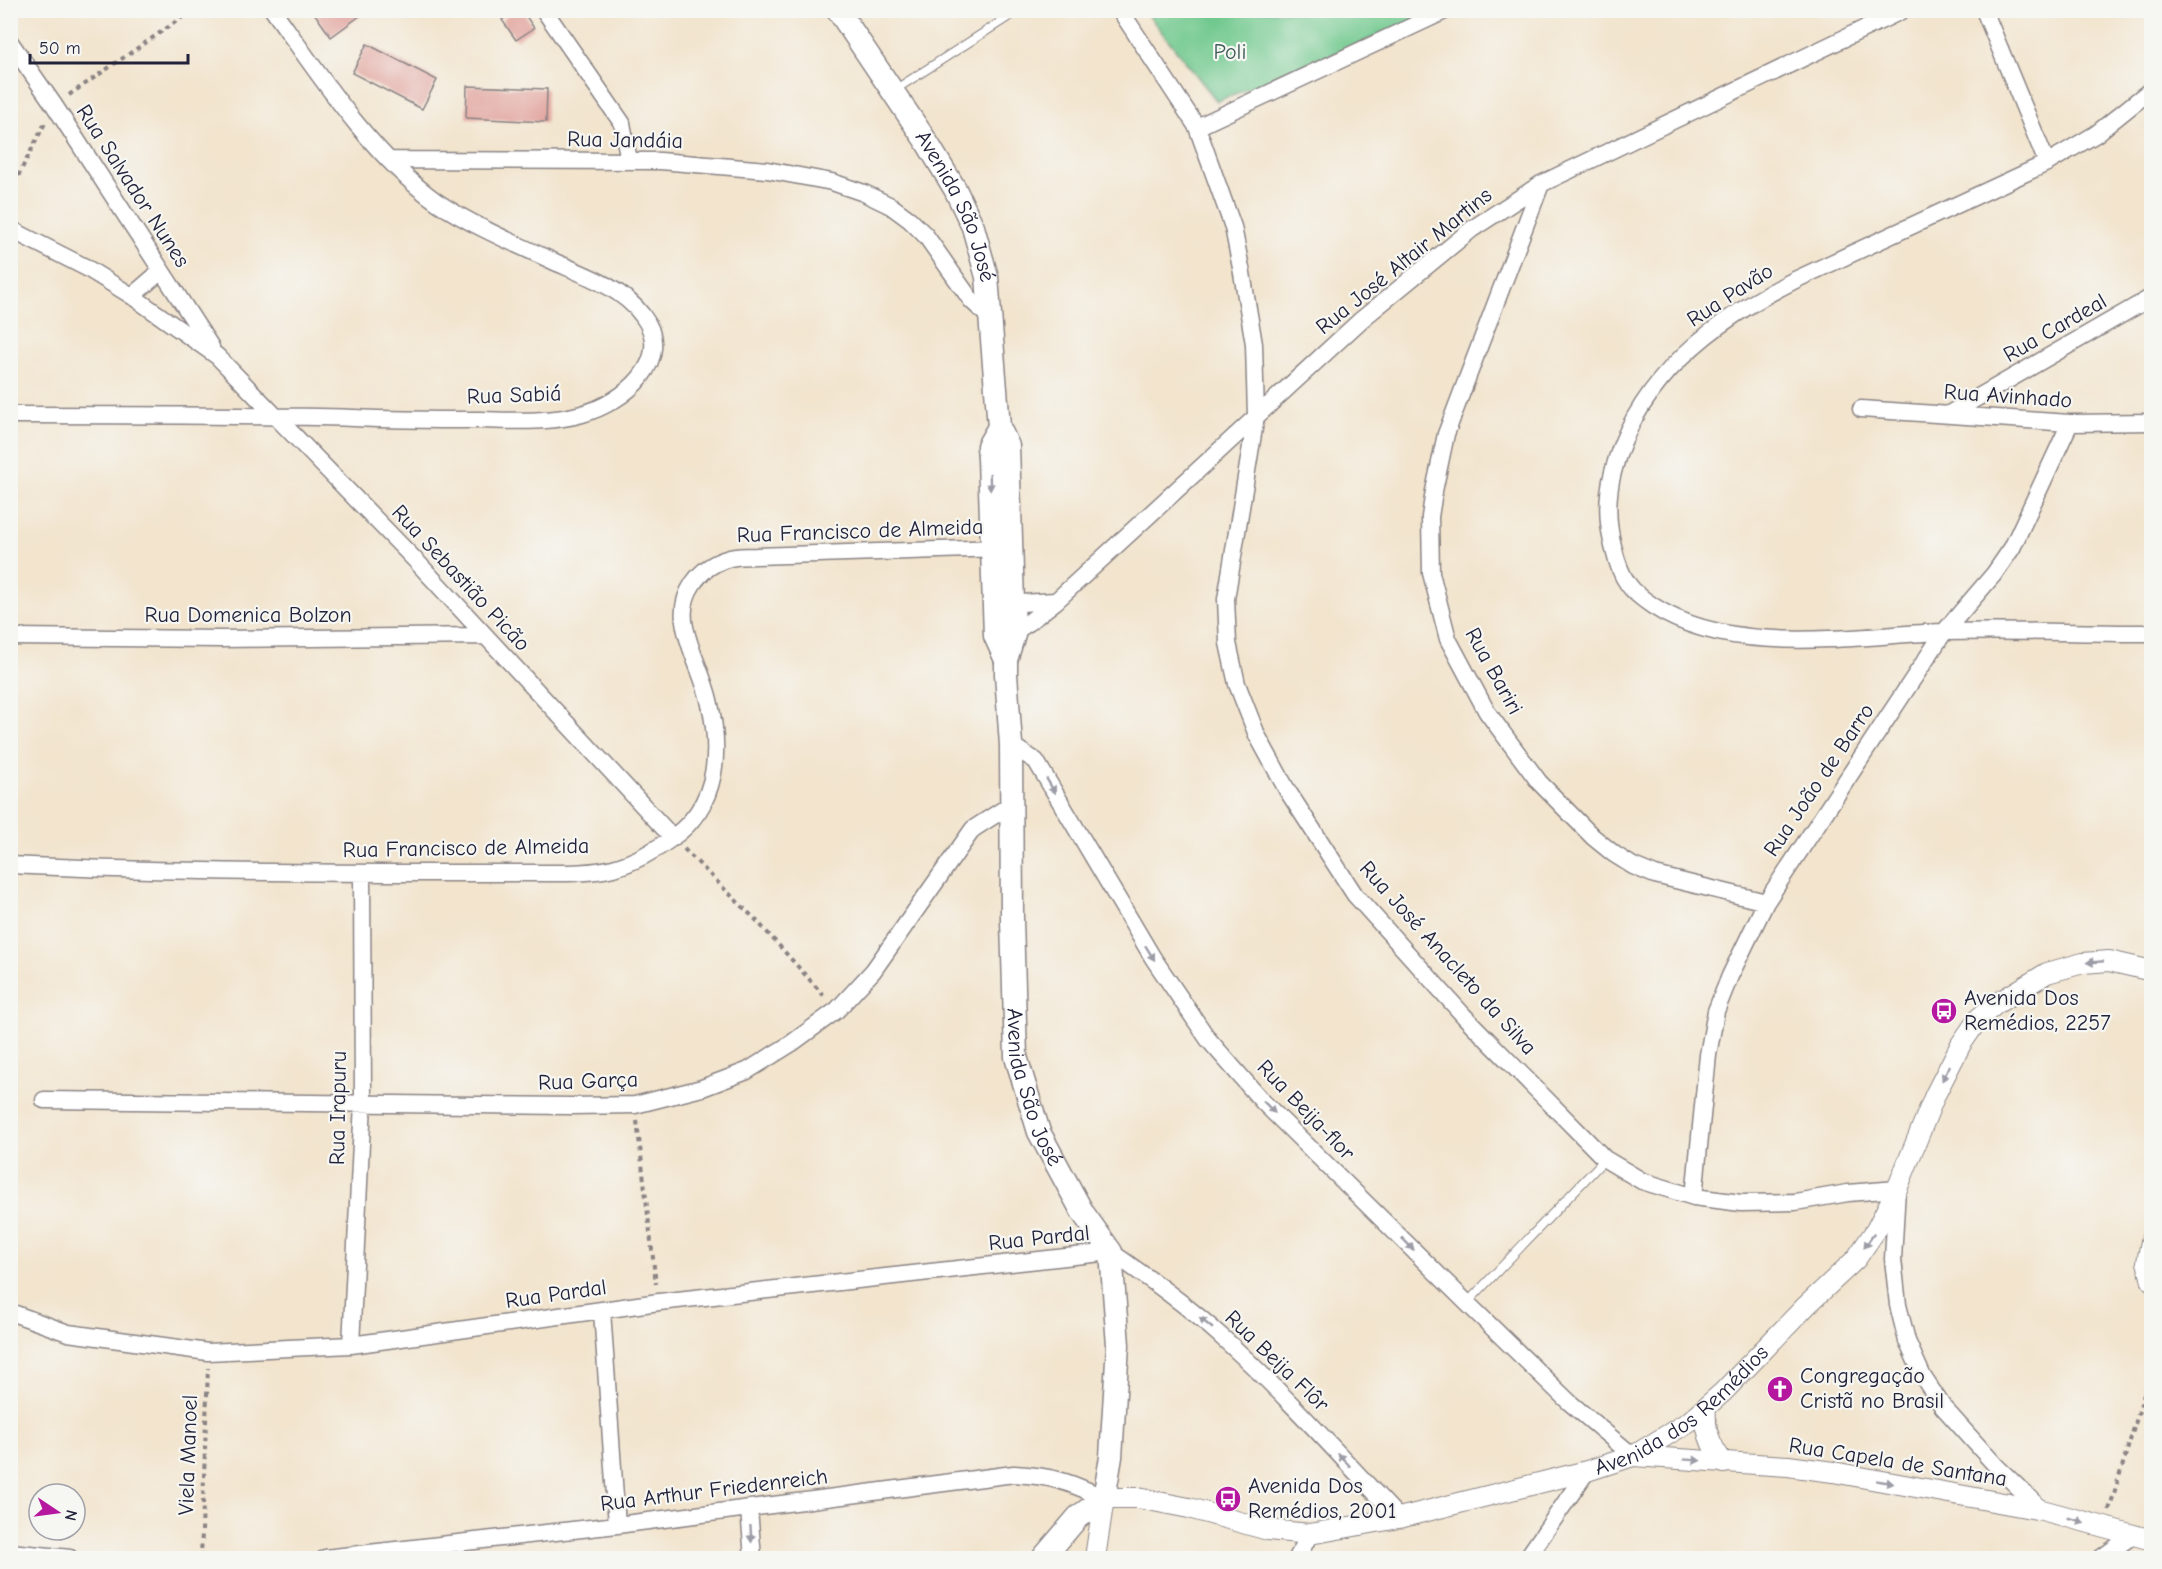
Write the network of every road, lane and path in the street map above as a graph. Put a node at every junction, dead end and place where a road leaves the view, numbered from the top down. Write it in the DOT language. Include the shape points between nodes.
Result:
graph roads {
  1 [pos="194,10"];
  2 [pos="273,10"];
  3 [pos="544,10"];
  4 [pos="838,10"];
  5 [pos="1020,10"];
  6 [pos="1120,10"];
  7 [pos="1448,10"];
  8 [pos="1903,10"];
  9 [pos="1984,10"];
  10 [pos="10,42"];
  11 [pos="2151,89"];
  12 [pos="893,91"];
  13 [pos="54,105"];
  14 [pos="1197,127"];
  15 [pos="390,160"];
  16 [pos="629,161"];
  17 [pos="2047,163"];
  18 [pos="1541,184"];
  19 [pos="10,192"];
  20 [pos="10,229"];
  21 [pos="161,271"];
  22 [pos="132,296"];
  23 [pos="2151,297"];
  24 [pos="991,319"];
  25 [pos="217,356"];
  26 [pos="1862,409"];
  27 [pos="1949,414"];
  28 [pos="10,415"];
  29 [pos="276,416"];
  30 [pos="1256,417"];
  31 [pos="2151,422"];
  32 [pos="2070,423"];
  33 [pos="1002,548"];
  34 [pos="1056,601"];
  35 [pos="1004,604"];
  36 [pos="1944,632"];
  37 [pos="2151,633"];
  38 [pos="1005,635"];
  39 [pos="10,636"];
  40 [pos="485,636"];
  41 [pos="1011,745"];
  42 [pos="1012,804"];
  43 [pos="673,838"];
  44 [pos="10,865"];
  45 [pos="362,873"];
  46 [pos="1766,902"];
  47 [pos="2151,971"];
  48 [pos="837,1010"];
  49 [pos="45,1100"];
  50 [pos="363,1103"];
  51 [pos="635,1105"];
  52 [pos="1605,1159"];
  53 [pos="1897,1190"];
  54 [pos="1694,1197"];
  55 [pos="2151,1237"];
  56 [pos="1111,1252"];
  57 [pos="2151,1281"];
  58 [pos="658,1302"];
  59 [pos="1467,1303"];
  60 [pos="602,1311"];
  61 [pos="10,1312"];
  62 [pos="351,1345"];
  63 [pos="208,1352"];
  64 [pos="2151,1368"];
  65 [pos="1706,1407"];
  66 [pos="1634,1456"];
  67 [pos="1724,1463"];
  68 [pos="1587,1471"];
  69 [pos="1104,1498"];
  70 [pos="749,1509"];
  71 [pos="2042,1510"];
  72 [pos="1399,1518"];
  73 [pos="617,1525"];
  74 [pos="2104,1528"];
  75 [pos="1310,1534"];
  76 [pos="2142,1538"];
  77 [pos="10,1552"];
  78 [pos="70,1558"];
  79 [pos="201,1558"];
  80 [pos="325,1558"];
  81 [pos="753,1558"];
  82 [pos="1043,1558"];
  83 [pos="1095,1558"];
  84 [pos="1297,1558"];
  85 [pos="1527,1558"];
  86 [pos="2101,1558"];
  1 -- 13 [label="path"];
  2 -- 15 [label="street" via="347,111"];
  3 -- 16 [label="street" via="622,123"];
  4 -- 12 [label="main road, Avenida São José"];
  5 -- 12 [label="lane"];
  6 -- 14 [label="street, Rua José Anacleto da Silva"];
  7 -- 14 [label="street"];
  8 -- 18 [label="street, Rua José Altair Martins"];
  9 -- 17 [label="street"];
  10 -- 13 [label="street, Rua Salvador Nunes"];
  11 -- 17 [label="street, Rua Pavão" via="2096,134"];
  12 -- 24 [label="main road, Avenida São José" via="955,189 974,227 987,278"];
  13 -- 19 [label="path"];
  13 -- 21 [label="street, Rua Salvador Nunes"];
  14 -- 30 [label="street, Rua José Anacleto da Silva" via="1233,228 1254,344"];
  15 -- 16 [label="street, Rua Jandáia"];
  15 -- 29 [label="street, Rua Sabiá" via="457,214 627,299 648,326 653,350 648,369 601,407 581,415 535,421"];
  16 -- 24 [label="street, Rua Jandáia" via="660,160 767,170 832,182 864,193 910,220 926,236 971,300"];
  17 -- 36 [label="street, Rua Pavão" via="1788,283 1724,321 1660,381 1628,429 1610,483 1611,538 1617,563 1629,585 1643,599 1688,623 1754,638"];
  18 -- 30 [label="street, Rua José Altair Martins" via="1444,251 1361,320"];
  18 -- 46 [label="street, Rua Bariri" via="1446,434 1434,491 1430,517 1431,573 1448,639 1487,712 1539,782 1607,849 1655,875"];
  20 -- 22 [label="street, Rua Sebastião Picão"];
  21 -- 22 [label="street"];
  21 -- 25 [label="street, Rua Salvador Nunes"];
  22 -- 25 [label="street, Rua Sebastião Picão"];
  23 -- 27 [label="street, Rua Cardeal"];
  24 -- 33 [label="main road, Avenida São José" via="999,427 988,446"];
  25 -- 29 [label="street, Rua Sebastião Picão"];
  26 -- 27 [label="street, Rua Avinhado"];
  27 -- 32 [label="street, Rua Avinhado"];
  28 -- 29 [label="street, Rua Sabiá"];
  29 -- 40 [label="street, Rua Sebastião Picão"];
  30 -- 34 [label="street, Rua José Altair Martins"];
  30 -- 52 [label="street, Rua José Anacleto da Silva" via="1226,599 1228,643 1237,684 1257,735 1287,790 1355,895 1464,1016"];
  31 -- 32 [label="street, Rua Avinhado"];
  32 -- 36 [label="street, Rua João de Barro" via="2012,548"];
  33 -- 35 [label="main road, Avenida São José"];
  33 -- 43 [label="street, Rua Francisco de Almeida" via="739,557 711,565 699,575 684,604 684,625 708,699 716,742 715,766 702,806"];
  34 -- 35 [label="street"];
  34 -- 38 [label="street, Rua José Altair Martins"];
  35 -- 38 [label="main road, Avenida São José"];
  36 -- 37 [label="street, Rua Pavão"];
  36 -- 46 [label="street, Rua João de Barro"];
  38 -- 41 [label="main road, Avenida São José"];
  39 -- 40 [label="street, Rua Domenica Bolzon"];
  40 -- 43 [label="street, Rua Sebastião Picão"];
  41 -- 42 [label="main road, Avenida São José"];
  41 -- 59 [label="street, Rua Beija-flor, one-way" via="1036,761 1153,958 1208,1040 1263,1102"];
  42 -- 48 [label="street, Rua Garça" via="973,829 873,971"];
  42 -- 56 [label="main road, Avenida São José" via="1016,1057 1039,1132 1083,1214"];
  43 -- 45 [label="street, Rua Francisco de Almeida" via="613,868 570,873"];
  43 -- 48 [label="path" via="757,921"];
  44 -- 45 [label="street, Rua Francisco de Almeida"];
  45 -- 50 [label="street, Rua Irapuru"];
  46 -- 54 [label="street, Rua João de Barro" via="1716,1011"];
  47 -- 53 [label="street, Avenida dos Remédios, one-way" via="2109,961 2047,973 1979,1018 1935,1095"];
  48 -- 51 [label="street, Rua Garça" via="747,1071 702,1088"];
  49 -- 50 [label="street, Rua Garça"];
  50 -- 51 [label="street, Rua Garça"];
  50 -- 62 [label="street, Rua Irapuru"];
  51 -- 58 [label="path"];
  52 -- 54 [label="street, Rua José Anacleto da Silva" via="1642,1181"];
  52 -- 59 [label="lane"];
  53 -- 54 [label="street, Rua José Anacleto da Silva" via="1784,1202 1741,1203"];
  53 -- 65 [label="street, Avenida dos Remédios, one-way" via="1856,1259"];
  53 -- 71 [label="street" via="1893,1258 1898,1305 1907,1341 1923,1377 1943,1407"];
  55 -- 57 [label="street" via="2147,1262"];
  56 -- 58 [label="street, Rua Pardal"];
  56 -- 69 [label="main road" via="1118,1345 1111,1457"];
  72 -- 56 [label="street, Rua Beija Flôr, one-way" via="1223,1337"];
  58 -- 60 [label="street, Rua Pardal"];
  59 -- 66 [label="street, Rua Beija-flor" via="1569,1402"];
  60 -- 62 [label="street, Rua Pardal"];
  60 -- 73 [label="street"];
  61 -- 63 [label="street, Rua Pardal" via="68,1333"];
  62 -- 63 [label="street, Rua Pardal"];
  63 -- 79 [label="path, Viela Manoel"];
  64 -- 74 [label="path"];
  65 -- 66 [label="street, Avenida dos Remédios"];
  65 -- 67 [label="street" via="1712,1447"];
  66 -- 67 [label="street, Rua Capela de Santana, one-way"];
  66 -- 68 [label="street, Avenida dos Remédios"];
  67 -- 71 [label="street, Rua Capela de Santana, one-way" via="1833,1472"];
  68 -- 72 [label="street, Avenida dos Remédios"];
  68 -- 85 [label="street"];
  69 -- 70 [label="street, Rua Arthur Friedenreich" via="1067,1481 1014,1474"];
  69 -- 75 [label="street, Avenida dos Remédios" via="1138,1498 1268,1530"];
  69 -- 82 [label="main road" via="1078,1517"];
  69 -- 83 [label="street"];
  70 -- 73 [label="street, Rua Arthur Friedenreich"];
  70 -- 81 [label="street, one-way"];
  71 -- 74 [label="street, Rua Capela de Santana, one-way"];
  72 -- 75 [label="street, Avenida dos Remédios"];
  73 -- 80 [label="street, Rua Arthur Friedenreich"];
  74 -- 76 [label="street, Rua Capela de Santana"];
  75 -- 84 [label="street"];
  76 -- 86 [label="street"];
  77 -- 78 [label="street"];
}
